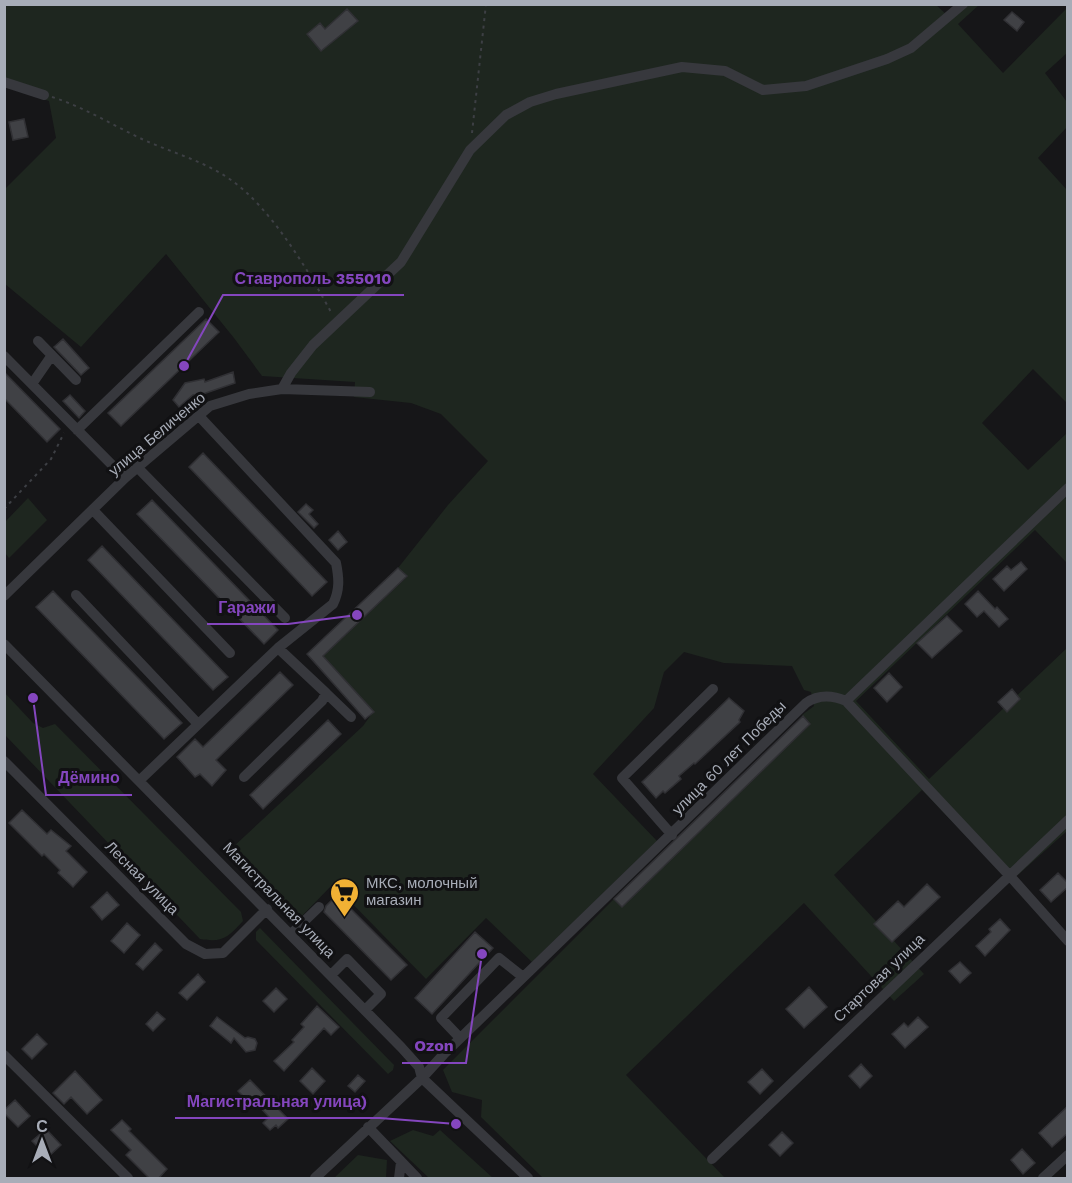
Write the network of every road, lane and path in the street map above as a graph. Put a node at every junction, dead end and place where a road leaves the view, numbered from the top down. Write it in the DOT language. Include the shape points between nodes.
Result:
graph roads {
  1 [pos="486,4"];
  2 [pos="963,4"];
  3 [pos="4,82"];
  4 [pos="44,95"];
  5 [pos="470,150"];
  6 [pos="199,312"];
  7 [pos="337,321"];
  8 [pos="38,341"];
  9 [pos="52,355"];
  10 [pos="4,356"];
  11 [pos="76,380"];
  12 [pos="32,384"];
  13 [pos="282,389"];
  14 [pos="370,392"];
  15 [pos="199,416"];
  16 [pos="73,426"];
  17 [pos="137,467"];
  18 [pos="125,478"];
  19 [pos="1068,488"];
  20 [pos="4,509"];
  21 [pos="93,510"];
  22 [pos="76,595"];
  23 [pos="4,596"];
  24 [pos="285,618"];
  25 [pos="4,644"];
  26 [pos="278,648"];
  27 [pos="230,653"];
  28 [pos="713,689"];
  29 [pos="326,693"];
  30 [pos="846,701"];
  31 [pos="351,717"];
  32 [pos="198,724"];
  33 [pos="4,761"];
  34 [pos="244,777"];
  35 [pos="140,780"];
  36 [pos="1068,820"];
  37 [pos="672,835"];
  38 [pos="1009,875"];
  39 [pos="319,907"];
  40 [pos="267,909"];
  41 [pos="291,934"];
  42 [pos="1068,941"];
  43 [pos="331,975"];
  44 [pos="523,977"];
  45 [pos="365,1010"];
  46 [pos="460,1038"];
  47 [pos="4,1055"];
  48 [pos="422,1078"];
  49 [pos="368,1127"];
  50 [pos="1068,1155"];
  51 [pos="712,1159"];
  52 [pos="401,1162"];
  53 [pos="128,1179"];
  54 [pos="315,1179"];
  55 [pos="399,1179"];
  56 [pos="417,1179"];
  57 [pos="528,1179"];
  58 [pos="1043,1179"];
  1 -- 5 [label="path"];
  2 -- 5 [label="street" via="911,48 806,86 763,90 725,71 682,67 530,102 506,115"];
  3 -- 4 [label="street"];
  4 -- 7 [label="path" via="201,162 230,179 254,198 289,244"];
  5 -- 7 [label="street" via="401,262"];
  6 -- 16 [label="street"];
  7 -- 13 [label="street" via="313,345"];
  8 -- 9 [label="street"];
  9 -- 11 [label="street"];
  9 -- 12 [label="street"];
  10 -- 12 [label="street"];
  12 -- 16 [label="street"];
  13 -- 14 [label="street, улица Беличенко"];
  13 -- 15 [label="street, улица Беличенко" via="223,400"];
  15 -- 17 [label="street, улица Беличенко"];
  15 -- 26 [label="street" via="336,563 340,579 333,603"];
  16 -- 18 [label="street"];
  16 -- 20 [label="path" via="51,459"];
  17 -- 18 [label="street, улица Беличенко"];
  17 -- 24 [label="street"];
  18 -- 21 [label="street, улица Беличенко"];
  19 -- 30 [label="street"];
  21 -- 23 [label="street, улица Беличенко"];
  21 -- 27 [label="street"];
  22 -- 32 [label="street"];
  25 -- 35 [label="street, Магистральная улица"];
  26 -- 29 [label="street"];
  26 -- 32 [label="street"];
  28 -- 37 [label="street" via="622,778"];
  29 -- 31 [label="street"];
  29 -- 34 [label="street"];
  30 -- 37 [label="street, улица 60 лет Победы" via="822,696 806,703"];
  30 -- 38 [label="street"];
  32 -- 35 [label="street"];
  33 -- 40 [label="street, Лесная улица" via="186,944 205,954 223,953"];
  35 -- 40 [label="street, Магистральная улица"];
  36 -- 38 [label="street, Стартовая улица"];
  37 -- 44 [label="street, улица 60 лет Победы"];
  38 -- 42 [label="street"];
  38 -- 51 [label="street, Стартовая улица"];
  39 -- 41 [label="street"];
  40 -- 41 [label="street, Магистральная улица"];
  41 -- 43 [label="street, Магистральная улица"];
  43 -- 45 [label="street, Магистральная улица"];
  43 -- 45 [label="street" via="347,959 381,994"];
  44 -- 46 [label="street, улица 60 лет Победы"];
  44 -- 46 [label="street" via="500,958 441,1018"];
  45 -- 48 [label="street, Магистральная улица" via="419,1067"];
  46 -- 48 [label="street, улица 60 лет Победы"];
  47 -- 53 [label="street"];
  48 -- 49 [label="street, улица 60 лет Победы"];
  48 -- 57 [label="street, Магистральная улица"];
  49 -- 52 [label="street"];
  49 -- 54 [label="street, улица 60 лет Победы"];
  50 -- 58 [label="street"];
  52 -- 55 [label="street"];
  52 -- 56 [label="street"];
}
